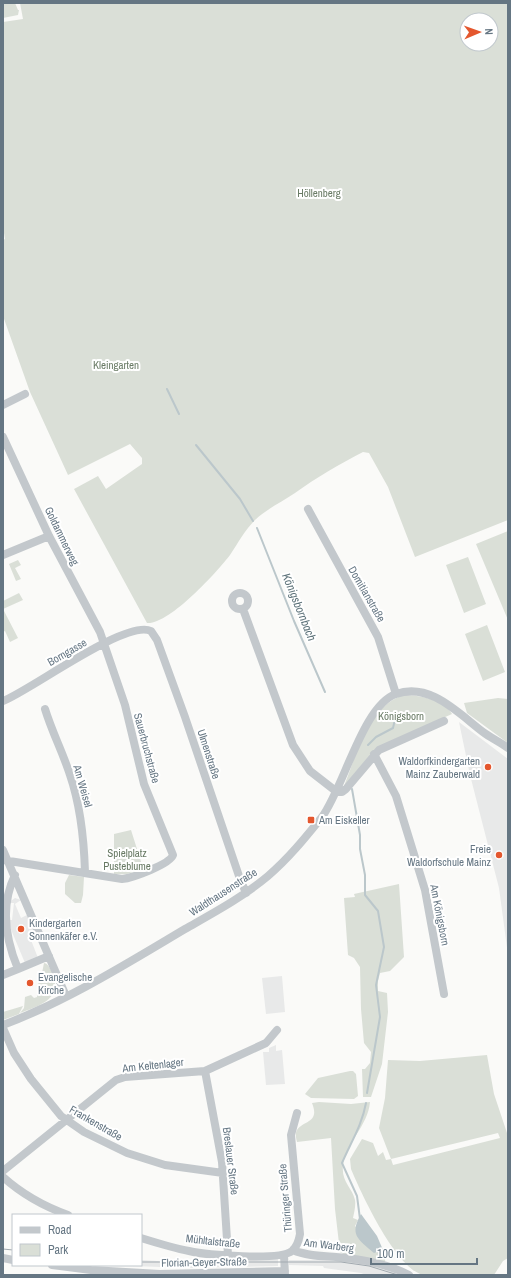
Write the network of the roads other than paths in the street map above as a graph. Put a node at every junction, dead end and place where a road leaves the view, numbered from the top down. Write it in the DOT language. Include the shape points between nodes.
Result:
graph roads {
  1 [pos="25,394"];
  2 [pos="3,405"];
  3 [pos="3,437"];
  4 [pos="308,509"];
  5 [pos="49,536"];
  6 [pos="3,555"];
  7 [pos="243,609"];
  8 [pos="144,628"];
  9 [pos="103,644"];
  10 [pos="396,694"];
  11 [pos="3,701"];
  12 [pos="45,710"];
  13 [pos="444,721"];
  14 [pos="508,748"];
  15 [pos="374,754"];
  16 [pos="337,792"];
  17 [pos="3,850"];
  18 [pos="6,861"];
  19 [pos="85,872"];
  20 [pos="15,875"];
  21 [pos="246,892"];
  22 [pos="49,956"];
  23 [pos="18,969"];
  24 [pos="3,975"];
  25 [pos="444,994"];
  26 [pos="66,996"];
  27 [pos="3,1025"];
  28 [pos="3,1028"];
  29 [pos="277,1030"];
  30 [pos="205,1071"];
  31 [pos="297,1113"];
  32 [pos="67,1119"];
  33 [pos="3,1171"];
  34 [pos="223,1173"];
  35 [pos="3,1177"];
  36 [pos="65,1214"];
  37 [pos="142,1238"];
  38 [pos="293,1250"];
  39 [pos="228,1255"];
  40 [pos="284,1255"];
  41 [pos="60,1266"];
  42 [pos="285,1273"];
  43 [pos="409,1275"];
  1 -- 2 [label="street"];
  3 -- 5 [label="street, Goldammerweg"];
  4 -- 10 [label="street, Domitianstraße" via="378,637"];
  5 -- 6 [label="street"];
  5 -- 9 [label="street, Goldammerweg" via="100,632"];
  7 -- 16 [label="street" via="293,745 310,770"];
  8 -- 9 [label="street, Borngasse"];
  8 -- 21 [label="street, Ulmenstraße" via="154,634 160,647"];
  9 -- 11 [label="street, Borngasse"];
  9 -- 19 [label="street, Sauerbruchstraße" via="125,705 144,784 172,857 167,862 128,878 118,879"];
  10 -- 14 [label="street" via="411,692 434,696"];
  10 -- 16 [label="street, Waldthausenstraße" via="373,712"];
  12 -- 19 [label="street, Am Weisel" via="70,775 78,804"];
  13 -- 15 [label="street" via="386,746"];
  15 -- 16 [label="street" via="346,789"];
  15 -- 25 [label="street, Am Königsborn" via="396,796 425,890"];
  16 -- 21 [label="street, Waldthausenstraße" via="323,815 295,850 268,876"];
  17 -- 18 [label="street"];
  18 -- 19 [label="street"];
  18 -- 20 [label="street"];
  20 -- 22 [label="street"];
  20 -- 23 [label="street" via="6,900 4,922 6,940"];
  21 -- 26 [label="street, Waldthausenstraße"];
  22 -- 23 [label="street"];
  22 -- 26 [label="street"];
  23 -- 24 [label="street"];
  26 -- 27 [label="street, Waldthausenstraße"];
  28 -- 32 [label="street, Frankenstraße" via="30,1079 61,1116"];
  29 -- 30 [label="street, Am Keltenlager" via="266,1043"];
  30 -- 32 [label="street, Am Keltenlager" via="120,1078"];
  30 -- 34 [label="street, Breslauer Straße"];
  31 -- 38 [label="street, Thüringer Straße" via="291,1136 300,1234"];
  32 -- 33 [label="street, Am Keltenlager"];
  32 -- 34 [label="street, Frankenstraße" via="84,1132 127,1153 164,1165"];
  34 -- 39 [label="street, Breslauer Straße"];
  35 -- 36 [label="street" via="35,1202"];
  37 -- 39 [label="street, Mühltalstraße" via="188,1251"];
  38 -- 40 [label="street"];
  38 -- 43 [label="street, Am Warberg" via="304,1255 366,1260"];
  39 -- 40 [label="street, Mühltalstraße"];
  40 -- 42 [label="street"];
  41 -- 42 [label="street, Florian-Geyer-Straße" via="160,1274"];
}
